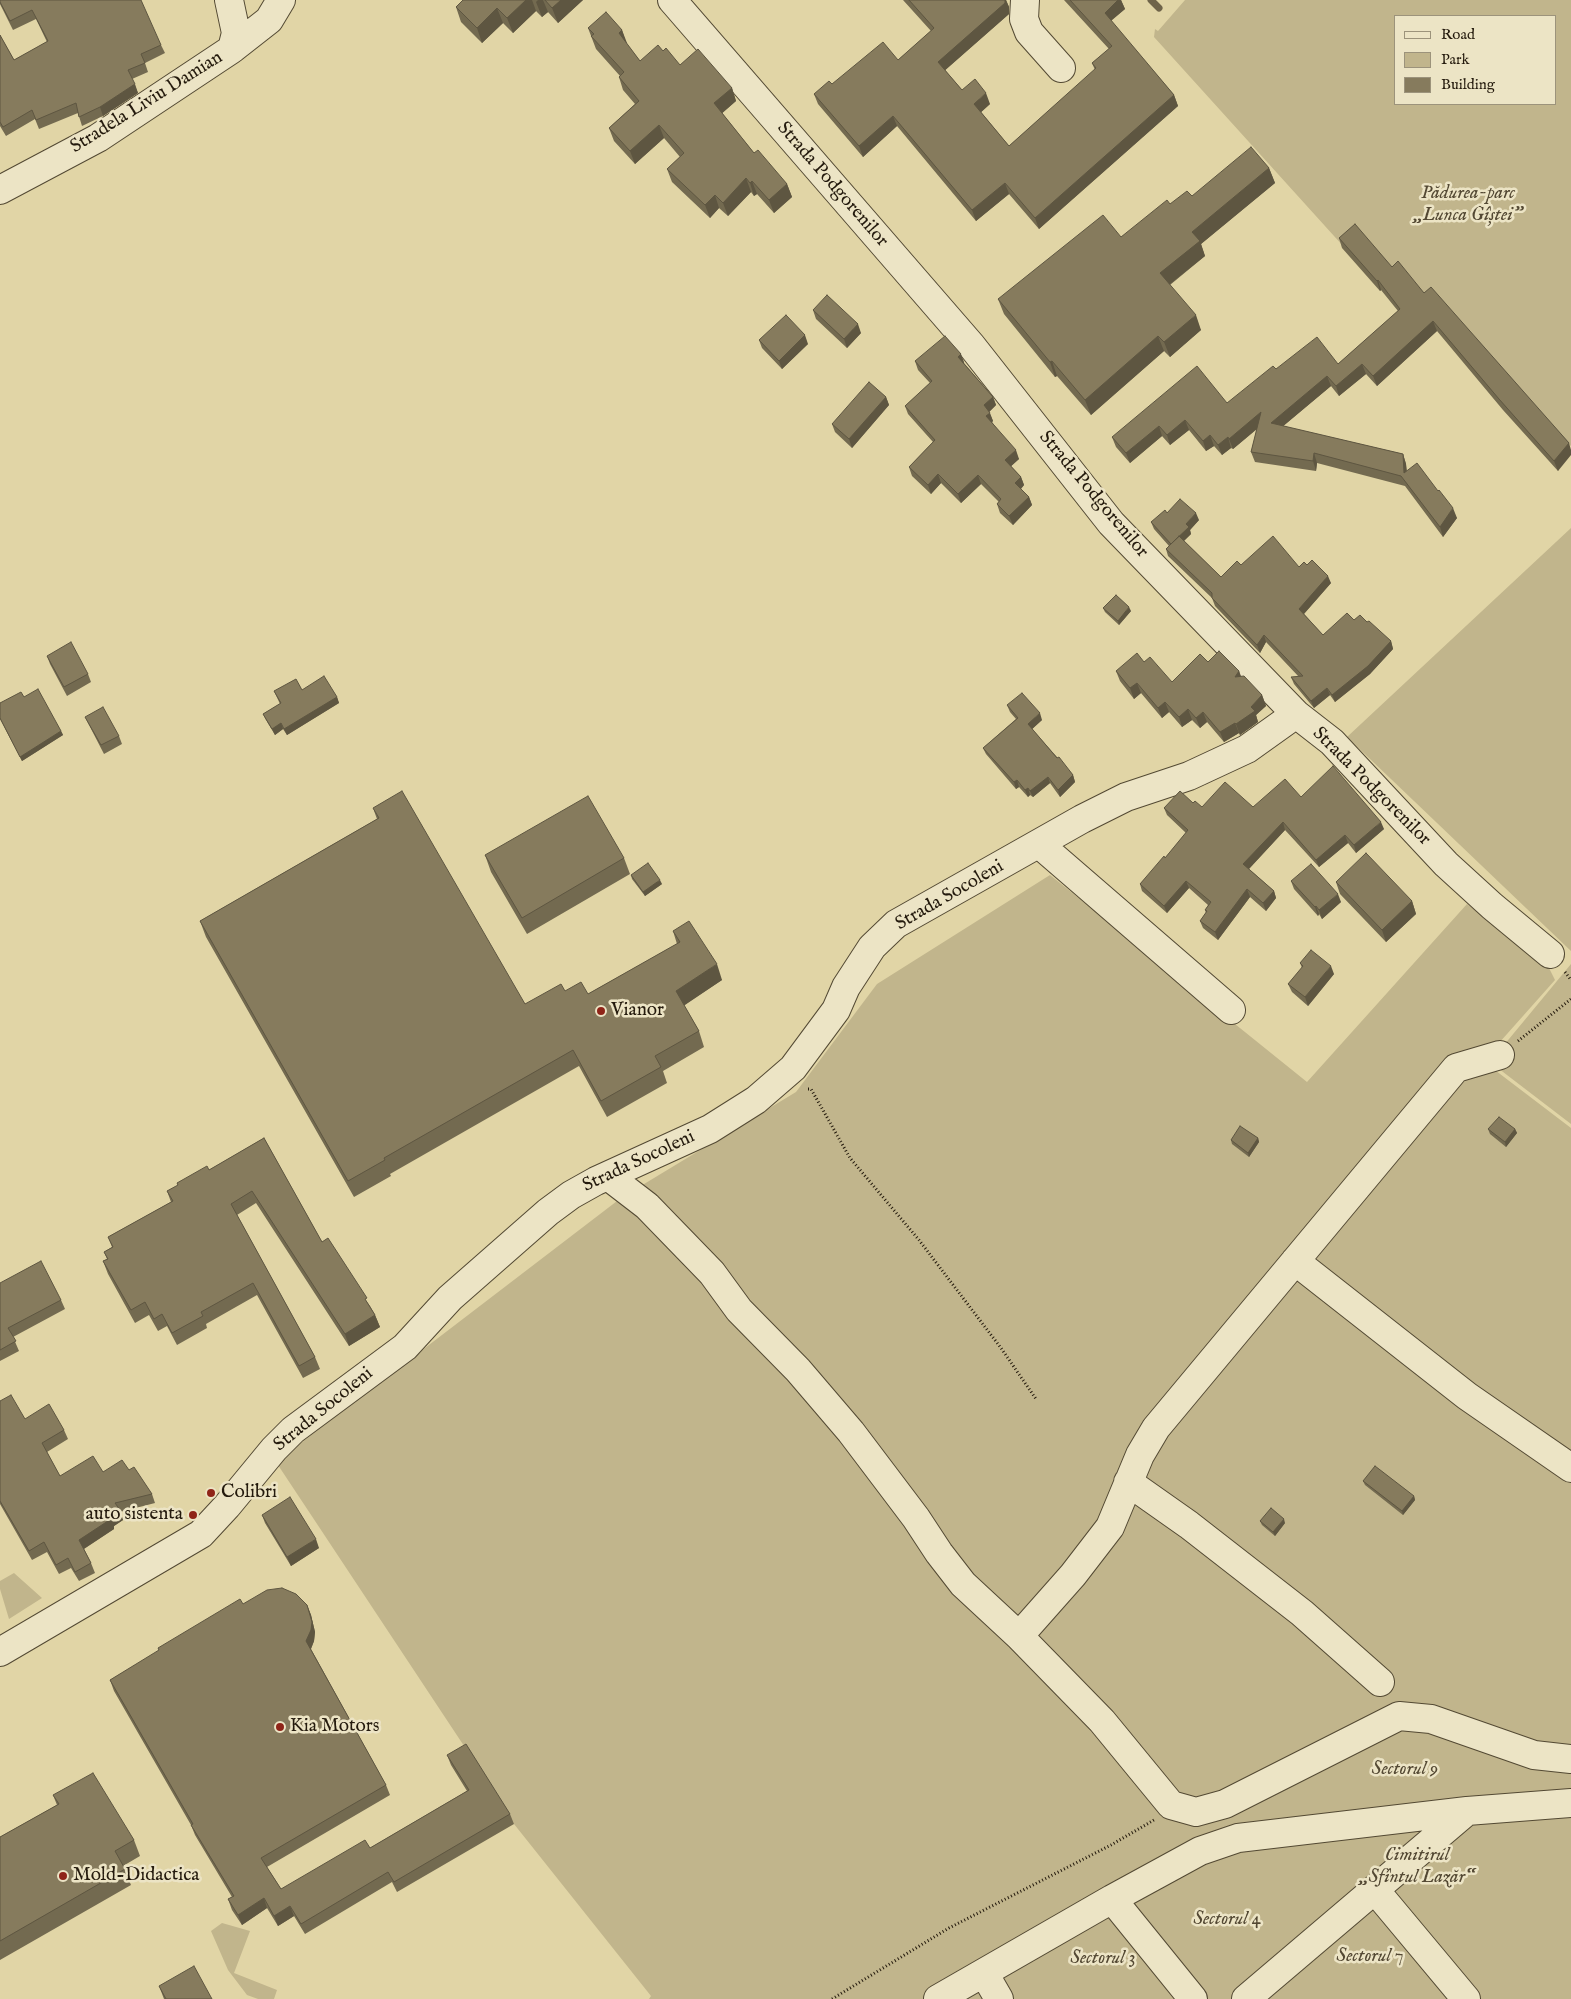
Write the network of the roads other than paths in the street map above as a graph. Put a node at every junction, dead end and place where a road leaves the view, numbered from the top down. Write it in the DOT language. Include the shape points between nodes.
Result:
graph roads {
  1 [pos="228,0"];
  2 [pos="281,0"];
  3 [pos="672,0"];
  4 [pos="1025,0"];
  5 [pos="232,49"];
  6 [pos="1062,68"];
  7 [pos="0,190"];
  8 [pos="1296,714"];
  9 [pos="1039,844"];
  10 [pos="1550,954"];
  11 [pos="1231,1010"];
  12 [pos="1500,1055"];
  13 [pos="608,1176"];
  14 [pos="1295,1261"];
  15 [pos="1571,1468"];
  16 [pos="1128,1482"];
  17 [pos="1018,1636"];
  18 [pos="0,1652"];
  19 [pos="1380,1682"];
  20 [pos="1571,1759"];
  21 [pos="1571,1803"];
  22 [pos="1467,1811"];
  23 [pos="1374,1890"];
  24 [pos="1112,1899"];
  25 [pos="984,1972"];
  26 [pos="938,1999"];
  27 [pos="1000,1999"];
  28 [pos="1193,1999"];
  29 [pos="1246,1999"];
  30 [pos="1466,1999"];
  1 -- 5 [label="street" via="236,33"];
  2 -- 5 [label="street, Stradela Liviu Damian" via="269,20"];
  3 -- 8 [label="street, Strada Podgorenilor" via="971,345 1111,522"];
  4 -- 6 [label="street" via="1024,19 1029,32"];
  5 -- 7 [label="street, Stradela Liviu Damian" via="98,138"];
  8 -- 9 [label="street, Strada Socoleni" via="1247,749 1188,776 1126,797"];
  8 -- 10 [label="street, Strada Podgorenilor" via="1332,742 1446,864"];
  9 -- 11 [label="street"];
  9 -- 13 [label="street, Strada Socoleni" via="896,924 858,966 836,1010 793,1068 756,1100 710,1129"];
  12 -- 14 [label="street" via="1456,1068"];
  13 -- 17 [label="street" via="647,1206 712,1273 739,1310 803,1376 851,1432 963,1584"];
  13 -- 18 [label="street, Strada Socoleni" via="571,1195 548,1212 450,1298 405,1347 293,1430 201,1534"];
  14 -- 15 [label="street" via="1467,1396"];
  14 -- 16 [label="street" via="1156,1428"];
  16 -- 17 [label="street" via="1110,1527 1073,1575"];
  16 -- 19 [label="street" via="1302,1613"];
  17 -- 20 [label="street" via="1102,1721 1171,1805 1196,1812 1225,1804 1399,1716 1431,1719 1534,1756"];
  21 -- 22 [label="street"];
  22 -- 23 [label="street"];
  22 -- 24 [label="street" via="1238,1838 1200,1851"];
  23 -- 29 [label="street"];
  23 -- 30 [label="street"];
  24 -- 25 [label="street"];
  24 -- 28 [label="street"];
  25 -- 26 [label="street"];
  25 -- 27 [label="street"];
}
